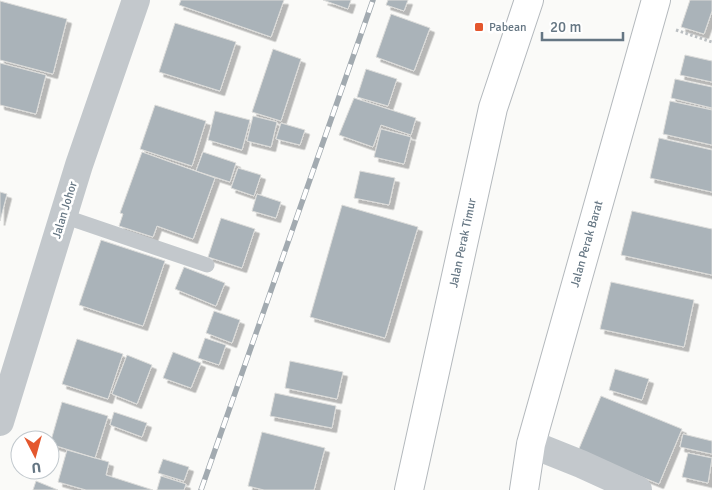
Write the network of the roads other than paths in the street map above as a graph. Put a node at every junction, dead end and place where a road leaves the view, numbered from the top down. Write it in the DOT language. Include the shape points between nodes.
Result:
graph roads {
  1 [pos="136,0"];
  2 [pos="529,0"];
  3 [pos="653,10"];
  4 [pos="63,216"];
  5 [pos="207,265"];
  6 [pos="0,422"];
  7 [pos="531,444"];
  8 [pos="410,490"];
  9 [pos="524,490"];
  10 [pos="638,490"];
  1 -- 4 [label="street, Jalan Johor"];
  2 -- 8 [label="highway, Jalan Perak Timur" via="493,108"];
  3 -- 7 [label="highway, Jalan Perak Barat"];
  4 -- 5 [label="lane"];
  4 -- 6 [label="street, Jalan Johor"];
  7 -- 9 [label="highway, Jalan Perak Barat"];
  7 -- 10 [label="street"];
}
